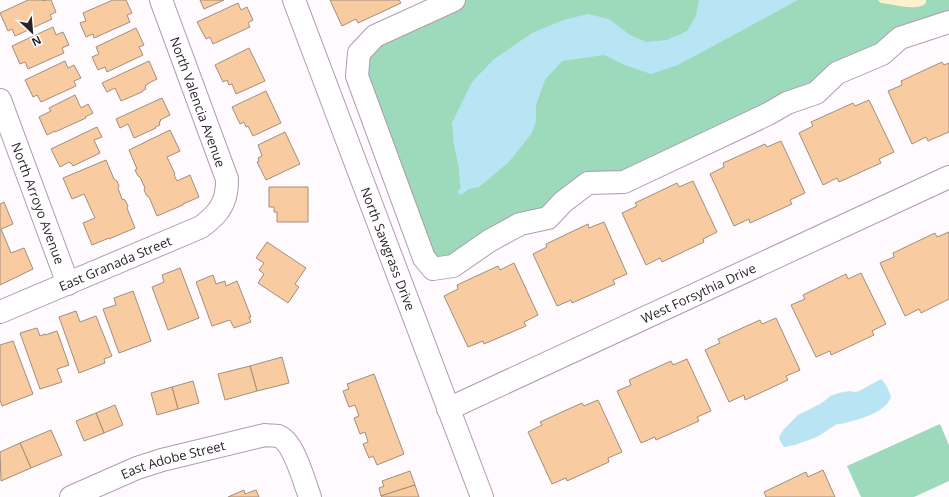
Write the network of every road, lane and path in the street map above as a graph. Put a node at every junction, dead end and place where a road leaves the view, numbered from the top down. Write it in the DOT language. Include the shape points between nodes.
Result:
graph roads {
  1 [pos="161,0"];
  2 [pos="294,0"];
  3 [pos="454,0"];
  4 [pos="949,22"];
  5 [pos="0,100"];
  6 [pos="949,177"];
  7 [pos="222,204"];
  8 [pos="68,284"];
  9 [pos="0,312"];
  10 [pos="448,409"];
  11 [pos="71,497"];
  12 [pos="310,497"];
  13 [pos="482,497"];
  1 -- 7 [label="street, North Valencia Avenue" via="227,179"];
  2 -- 10 [label="street, North Sawgrass Drive"];
  3 -- 4 [label="street" via="375,36 359,54 357,76 424,258 433,269 453,266 489,241 520,224 548,218 563,202 588,183 624,182 787,103 816,93 837,73 882,54 900,38"];
  5 -- 8 [label="street, North Arroyo Avenue"];
  6 -- 10 [label="street, West Forsythia Drive"];
  7 -- 8 [label="street, East Granada Street" via="214,218 201,228"];
  8 -- 9 [label="street, East Granada Street"];
  10 -- 13 [label="street, North Sawgrass Drive"];
  11 -- 12 [label="street, East Adobe Street" via="137,468 162,460 265,435 278,436 287,443 294,453"];
}
